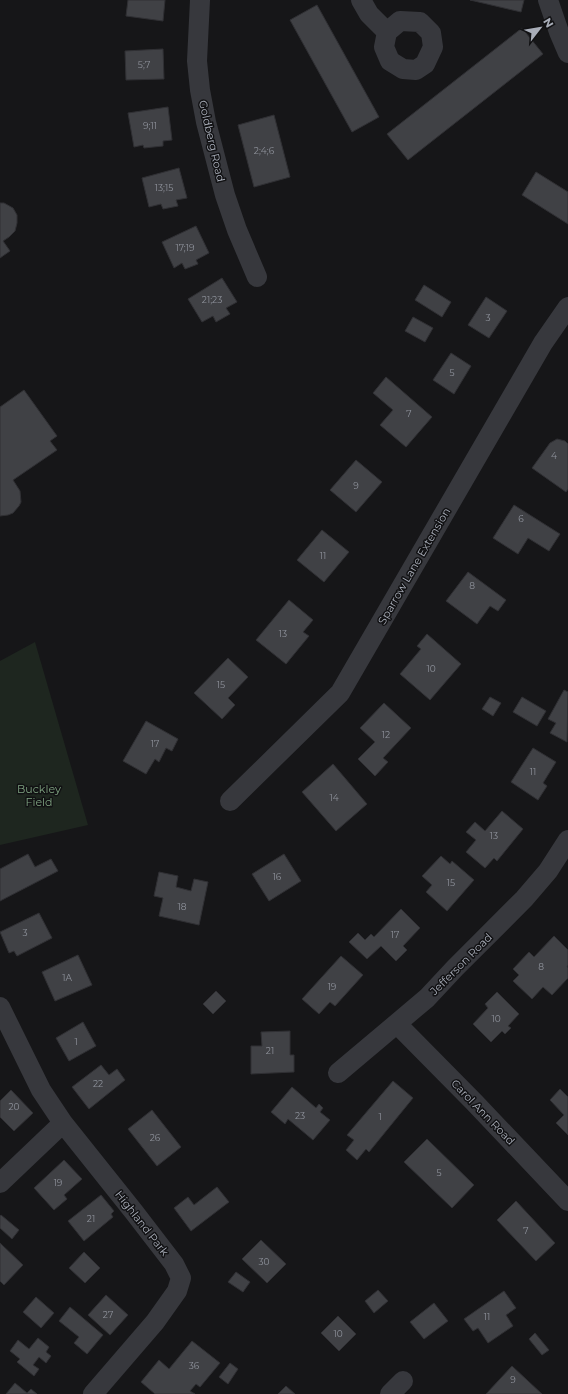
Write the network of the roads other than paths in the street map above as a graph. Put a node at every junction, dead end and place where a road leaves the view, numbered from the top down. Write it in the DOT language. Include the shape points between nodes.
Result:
graph roads {
  1 [pos="200,0"];
  2 [pos="361,0"];
  3 [pos="548,0"];
  4 [pos="387,32"];
  5 [pos="568,53"];
  6 [pos="257,277"];
  7 [pos="568,307"];
  8 [pos="230,801"];
  9 [pos="568,840"];
  10 [pos="0,1007"];
  11 [pos="397,1024"];
  12 [pos="338,1073"];
  13 [pos="63,1123"];
  14 [pos="0,1184"];
  15 [pos="568,1201"];
  16 [pos="93,1394"];
  1 -- 6 [label="street, Goldberg Road" via="197,61 206,122 225,195"];
  2 -- 4 [label="street" via="369,14"];
  3 -- 5 [label="street"];
  7 -- 8 [label="street, Sparrow Lane Extension" via="543,343 340,693"];
  9 -- 11 [label="street, Jefferson Road" via="548,871 524,899 427,998"];
  10 -- 13 [label="street" via="41,1090"];
  11 -- 12 [label="street, Jefferson Road"];
  11 -- 15 [label="street, Carol Ann Road"];
  13 -- 14 [label="street"];
  13 -- 16 [label="street, Highland Park" via="138,1217 182,1278 177,1291 155,1322"];
}
